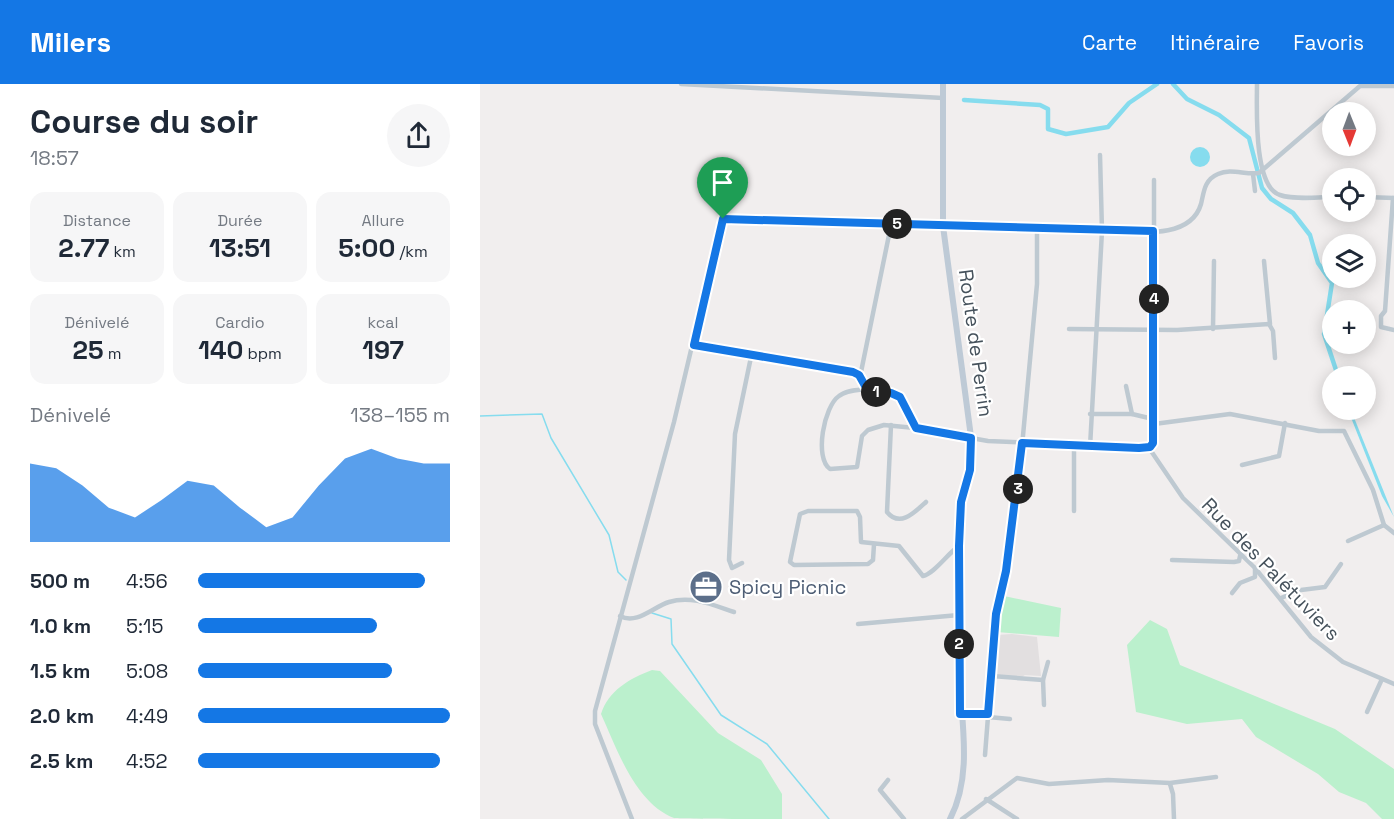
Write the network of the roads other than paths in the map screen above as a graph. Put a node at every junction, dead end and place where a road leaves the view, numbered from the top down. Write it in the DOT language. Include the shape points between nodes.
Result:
graph roads {
  1 [pos="681,84"];
  2 [pos="943,84"];
  3 [pos="1257,84"];
  4 [pos="1360,85"];
  5 [pos="1387,85"];
  6 [pos="1394,86"];
  7 [pos="943,98"];
  8 [pos="1100,154"];
  9 [pos="1263,170"];
  10 [pos="1253,174"];
  11 [pos="1154,180"];
  12 [pos="1255,190"];
  13 [pos="1322,197"];
  14 [pos="1376,197"];
  15 [pos="1393,198"];
  16 [pos="897,224"];
  17 [pos="944,226"];
  18 [pos="1037,229"];
  19 [pos="1102,231"];
  20 [pos="1153,231"];
  21 [pos="1215,261"];
  22 [pos="1264,261"];
  23 [pos="1270,324"];
  24 [pos="1097,328"];
  25 [pos="1069,329"];
  26 [pos="1213,329"];
  27 [pos="1155,330"];
  28 [pos="1394,330"];
  29 [pos="694,345"];
  30 [pos="751,357"];
  31 [pos="1275,358"];
  32 [pos="860,377"];
  33 [pos="1126,386"];
  34 [pos="866,389"];
  35 [pos="1090,414"];
  36 [pos="1132,414"];
  37 [pos="1154,422"];
  38 [pos="1285,423"];
  39 [pos="891,425"];
  40 [pos="915,428"];
  41 [pos="971,438"];
  42 [pos="1022,443"];
  43 [pos="1074,446"];
  44 [pos="1090,447"];
  45 [pos="1149,448"];
  46 [pos="1242,465"];
  47 [pos="926,502"];
  48 [pos="1074,511"];
  49 [pos="1384,525"];
  50 [pos="1394,533"];
  51 [pos="1348,541"];
  52 [pos="874,544"];
  53 [pos="959,546"];
  54 [pos="1240,556"];
  55 [pos="1172,560"];
  56 [pos="742,563"];
  57 [pos="1341,564"];
  58 [pos="1255,568"];
  59 [pos="1232,593"];
  60 [pos="1281,598"];
  61 [pos="734,612"];
  62 [pos="959,615"];
  63 [pos="620,616"];
  64 [pos="858,624"];
  65 [pos="1048,663"];
  66 [pos="992,676"];
  67 [pos="1382,679"];
  68 [pos="1043,680"];
  69 [pos="1394,684"];
  70 [pos="1044,705"];
  71 [pos="1367,712"];
  72 [pos="960,714"];
  73 [pos="988,715"];
  74 [pos="1010,719"];
  75 [pos="985,755"];
  76 [pos="1216,777"];
  77 [pos="888,780"];
  78 [pos="1170,783"];
  79 [pos="986,799"];
  80 [pos="632,819"];
  81 [pos="904,819"];
  82 [pos="950,819"];
  83 [pos="962,819"];
  84 [pos="1017,819"];
  85 [pos="1173,819"];
  1 -- 7 [label="street"];
  2 -- 7 [label="main road, Route de Perrin"];
  3 -- 9 [label="street" via="1257,138"];
  4 -- 5 [label="street"];
  4 -- 9 [label="street"];
  5 -- 6 [label="street"];
  7 -- 17 [label="main road, Route de Perrin"];
  8 -- 19 [label="street"];
  9 -- 10 [label="street"];
  9 -- 13 [label="street" via="1272,190 1279,195"];
  10 -- 12 [label="street"];
  10 -- 20 [label="street" via="1225,171 1215,175 1206,184 1193,219 1177,228"];
  11 -- 20 [label="street"];
  14 -- 15 [label="street"];
  15 -- 28 [label="street" via="1381,327"];
  16 -- 17 [label="street"];
  16 -- 29 [label="street" via="723,219"];
  16 -- 32 [label="street" via="889,235"];
  17 -- 18 [label="street"];
  17 -- 41 [label="main road, Route de Perrin"];
  18 -- 19 [label="street"];
  18 -- 42 [label="street" via="1037,284"];
  19 -- 20 [label="street"];
  19 -- 24 [label="street"];
  20 -- 27 [label="street"];
  21 -- 26 [label="street"];
  22 -- 23 [label="street"];
  23 -- 26 [label="street"];
  23 -- 31 [label="street"];
  24 -- 25 [label="street"];
  24 -- 27 [label="street"];
  24 -- 35 [label="street"];
  26 -- 27 [label="street"];
  27 -- 37 [label="street"];
  29 -- 30 [label="street"];
  29 -- 63 [label="street"];
  30 -- 32 [label="street" via="853,372"];
  30 -- 56 [label="street" via="735,434 729,563 734,568"];
  32 -- 34 [label="street"];
  33 -- 36 [label="street"];
  34 -- 39 [label="street" via="843,393 833,402 823,429 826,467 855,468 862,436 872,428"];
  34 -- 40 [label="street" via="900,397"];
  35 -- 36 [label="street"];
  35 -- 44 [label="street"];
  36 -- 37 [label="street"];
  37 -- 38 [label="street" via="1219,414"];
  37 -- 45 [label="street"];
  38 -- 46 [label="street" via="1279,456"];
  38 -- 49 [label="street" via="1346,432 1373,490"];
  39 -- 40 [label="street"];
  39 -- 47 [label="street" via="887,512 894,518 904,518"];
  40 -- 41 [label="street"];
  41 -- 42 [label="street"];
  41 -- 53 [label="main road, Route de Perrin"];
  42 -- 43 [label="street"];
  42 -- 66 [label="street" via="1006,571 996,614"];
  43 -- 44 [label="street"];
  43 -- 48 [label="street"];
  44 -- 45 [label="street"];
  45 -- 54 [label="street, Rue des Palétuviers" via="1183,498"];
  49 -- 50 [label="street"];
  49 -- 51 [label="street"];
  52 -- 52 [label="street" via="860,541 857,511 804,511 790,562 868,564 873,560"];
  52 -- 53 [label="street" via="904,548 924,576"];
  53 -- 62 [label="main road, Route de Perrin"];
  54 -- 55 [label="street" via="1234,562"];
  54 -- 58 [label="street, Rue des Palétuviers"];
  57 -- 60 [label="street" via="1325,586"];
  58 -- 59 [label="street" via="1255,577 1240,583"];
  58 -- 60 [label="street, Rue des Palétuviers"];
  60 -- 67 [label="street, Rue des Palétuviers" via="1324,649"];
  61 -- 63 [label="street" via="685,600 670,602 636,618"];
  62 -- 64 [label="street"];
  62 -- 72 [label="main road, Route de Perrin"];
  63 -- 80 [label="street" via="594,717"];
  65 -- 68 [label="street"];
  66 -- 68 [label="street"];
  66 -- 73 [label="street"];
  67 -- 69 [label="street, Rue des Palétuviers"];
  67 -- 71 [label="street"];
  68 -- 70 [label="street"];
  72 -- 73 [label="street"];
  72 -- 82 [label="main road, Route de Perrin" via="963,776"];
  73 -- 74 [label="street"];
  73 -- 75 [label="street"];
  76 -- 78 [label="street"];
  77 -- 81 [label="street" via="880,790"];
  78 -- 79 [label="street" via="1108,780 1045,784 1017,778"];
  78 -- 85 [label="street"];
  79 -- 83 [label="street"];
  79 -- 84 [label="street"];
}
